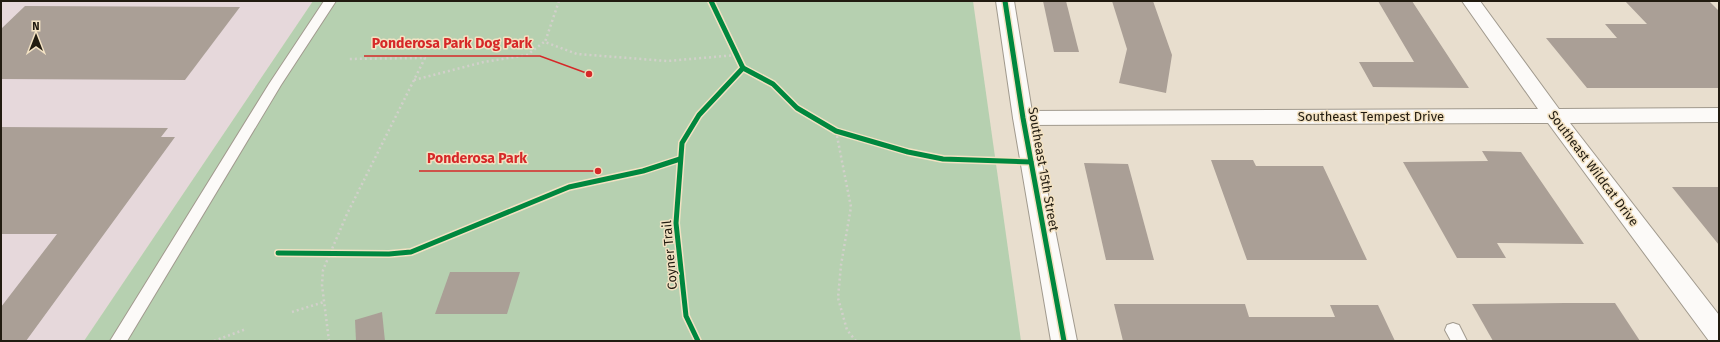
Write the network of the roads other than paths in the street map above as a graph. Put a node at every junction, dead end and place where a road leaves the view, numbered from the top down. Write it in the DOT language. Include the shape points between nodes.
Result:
graph roads {
  1 [pos="330,1"];
  2 [pos="1005,1"];
  3 [pos="1471,1"];
  4 [pos="1553,115"];
  5 [pos="1719,115"];
  6 [pos="1023,118"];
  7 [pos="1719,334"];
  8 [pos="118,341"];
  9 [pos="1064,341"];
  1 -- 8 [label="lane" via="271,91"];
  2 -- 6 [label="street, Southeast 15th Street"];
  3 -- 4 [label="street, Southeast Wildcat Drive"];
  4 -- 5 [label="street, Southeast Tempest Drive"];
  4 -- 6 [label="street, Southeast Tempest Drive"];
  4 -- 7 [label="street, Southeast Wildcat Drive"];
  6 -- 9 [label="street, Southeast 15th Street"];
}
